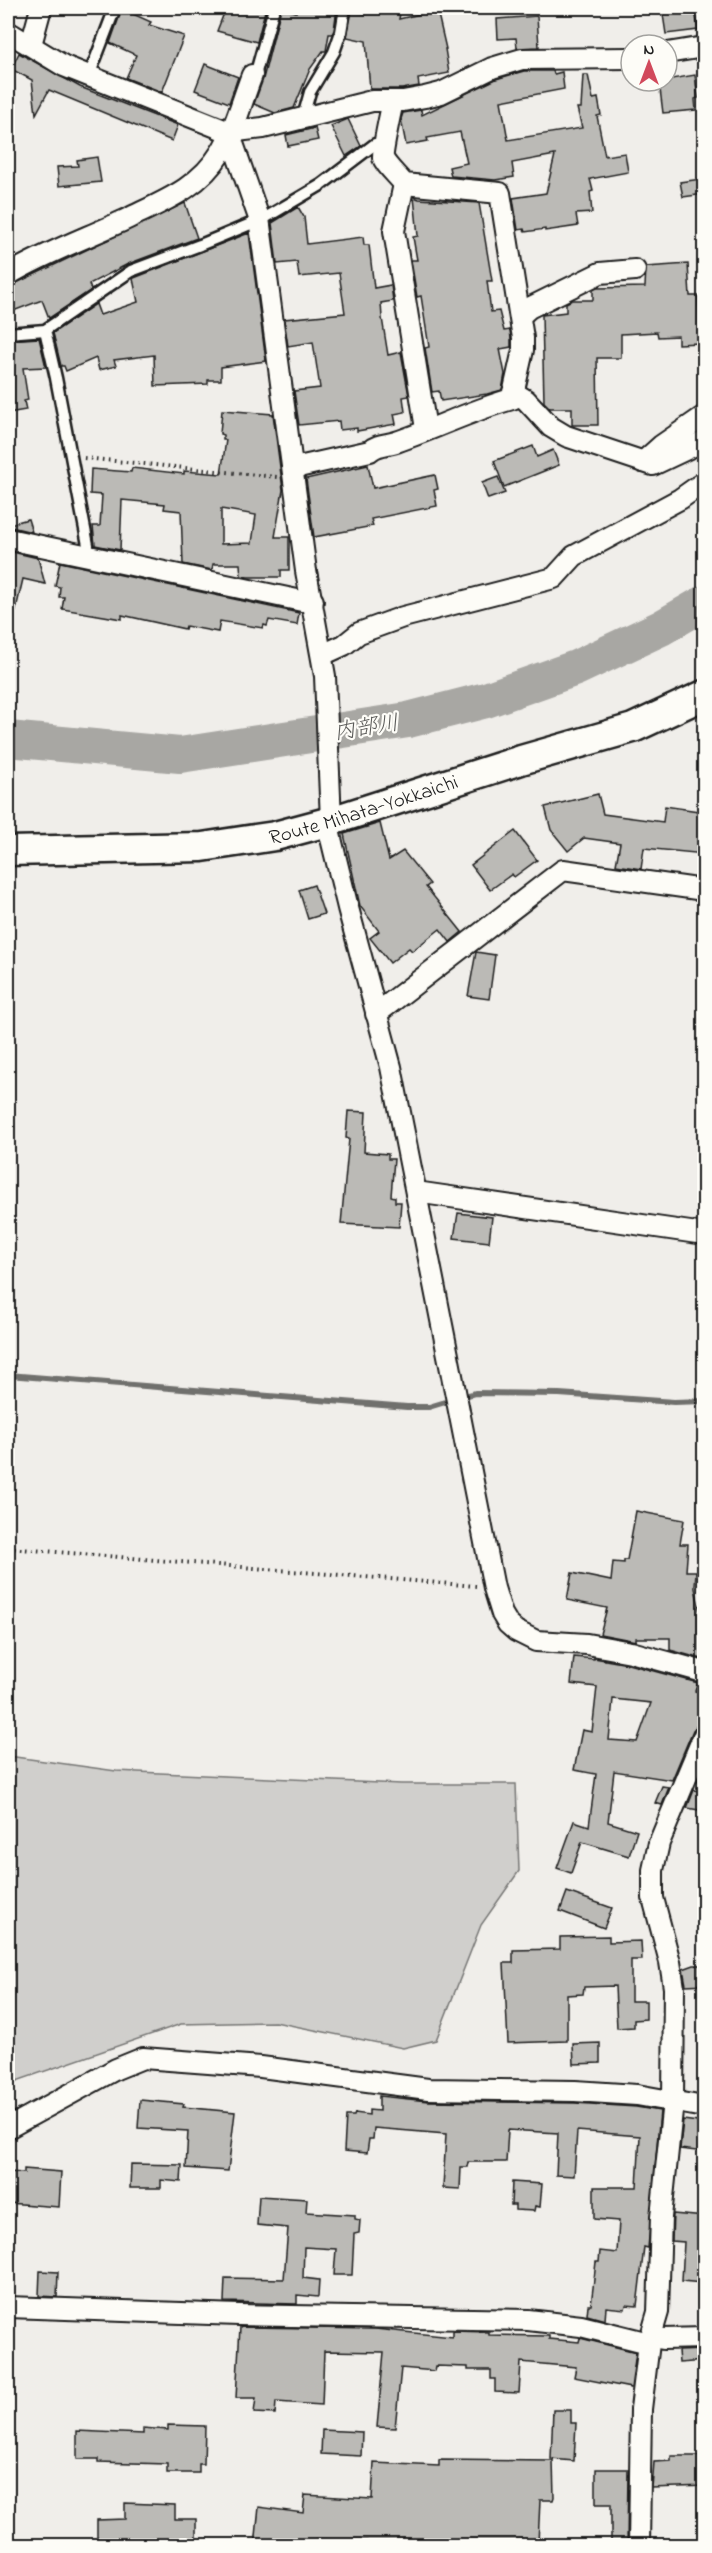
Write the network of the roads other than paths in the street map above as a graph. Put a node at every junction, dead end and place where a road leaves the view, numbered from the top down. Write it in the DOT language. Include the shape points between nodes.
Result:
graph roads {
  1 [pos="41,8"];
  2 [pos="115,8"];
  3 [pos="274,8"];
  4 [pos="345,8"];
  5 [pos="8,32"];
  6 [pos="31,45"];
  7 [pos="705,47"];
  8 [pos="679,51"];
  9 [pos="619,58"];
  10 [pos="89,75"];
  11 [pos="252,75"];
  12 [pos="393,101"];
  13 [pos="303,117"];
  14 [pos="229,132"];
  15 [pos="386,144"];
  16 [pos="404,184"];
  17 [pos="259,220"];
  18 [pos="635,270"];
  19 [pos="8,275"];
  20 [pos="520,316"];
  21 [pos="45,330"];
  22 [pos="8,333"];
  23 [pos="513,392"];
  24 [pos="705,416"];
  25 [pos="426,429"];
  26 [pos="705,441"];
  27 [pos="644,462"];
  28 [pos="295,473"];
  29 [pos="705,482"];
  30 [pos="8,539"];
  31 [pos="87,554"];
  32 [pos="313,601"];
  33 [pos="322,655"];
  34 [pos="705,695"];
  35 [pos="329,822"];
  36 [pos="8,850"];
  37 [pos="705,890"];
  38 [pos="376,1014"];
  39 [pos="416,1192"];
  40 [pos="705,1234"];
  41 [pos="705,1671"];
  42 [pos="705,1735"];
  43 [pos="673,2101"];
  44 [pos="705,2107"];
  45 [pos="8,2128"];
  46 [pos="8,2307"];
  47 [pos="705,2338"];
  48 [pos="650,2340"];
  49 [pos="639,2546"];
  1 -- 6 [label="street"];
  2 -- 10 [label="lane"];
  3 -- 11 [label="lane"];
  4 -- 13 [label="lane" via="334,52 310,92"];
  5 -- 6 [label="street"];
  6 -- 10 [label="street" via="64,66"];
  7 -- 8 [label="street"];
  9 -- 12 [label="street" via="522,59 492,68 441,93"];
  10 -- 14 [label="street"];
  11 -- 14 [label="street"];
  12 -- 13 [label="street" via="372,101"];
  12 -- 15 [label="street"];
  13 -- 14 [label="street"];
  14 -- 17 [label="street"];
  14 -- 19 [label="street" via="222,151 209,168 177,196"];
  15 -- 16 [label="street" via="384,159"];
  15 -- 17 [label="lane" via="375,144 321,185"];
  16 -- 20 [label="street" via="500,193"];
  16 -- 25 [label="street" via="394,231"];
  17 -- 21 [label="lane" via="131,271"];
  17 -- 28 [label="street"];
  18 -- 20 [label="street" via="600,273"];
  20 -- 23 [label="street" via="523,350"];
  21 -- 22 [label="lane"];
  21 -- 31 [label="lane"];
  23 -- 25 [label="street" via="512,399"];
  23 -- 27 [label="street" via="566,436"];
  24 -- 27 [label="street"];
  25 -- 28 [label="street" via="370,451"];
  26 -- 27 [label="street" via="653,465"];
  28 -- 32 [label="street"];
  29 -- 33 [label="street" via="574,556 554,578 403,617 359,633"];
  30 -- 31 [label="street"];
  31 -- 32 [label="street"];
  32 -- 33 [label="street"];
  33 -- 35 [label="street"];
  34 -- 35 [label="main road, Route Mihata-Yokkaichi" via="633,728"];
  35 -- 36 [label="main road, Route Mihata-Yokkaichi" via="275,836 202,847"];
  35 -- 38 [label="street"];
  37 -- 38 [label="street" via="563,870"];
  38 -- 39 [label="street" via="391,1067"];
  39 -- 40 [label="street"];
  39 -- 41 [label="street" via="494,1588 508,1624 536,1641 586,1644"];
  42 -- 43 [label="street" via="659,1844 653,1870 653,1898 674,1988"];
  43 -- 44 [label="street"];
  43 -- 45 [label="street" via="597,2092 428,2089 261,2067 143,2058"];
  43 -- 48 [label="street" via="661,2217 658,2312"];
  46 -- 48 [label="street" via="528,2320"];
  47 -- 48 [label="street"];
  48 -- 49 [label="street" via="641,2409"];
}
